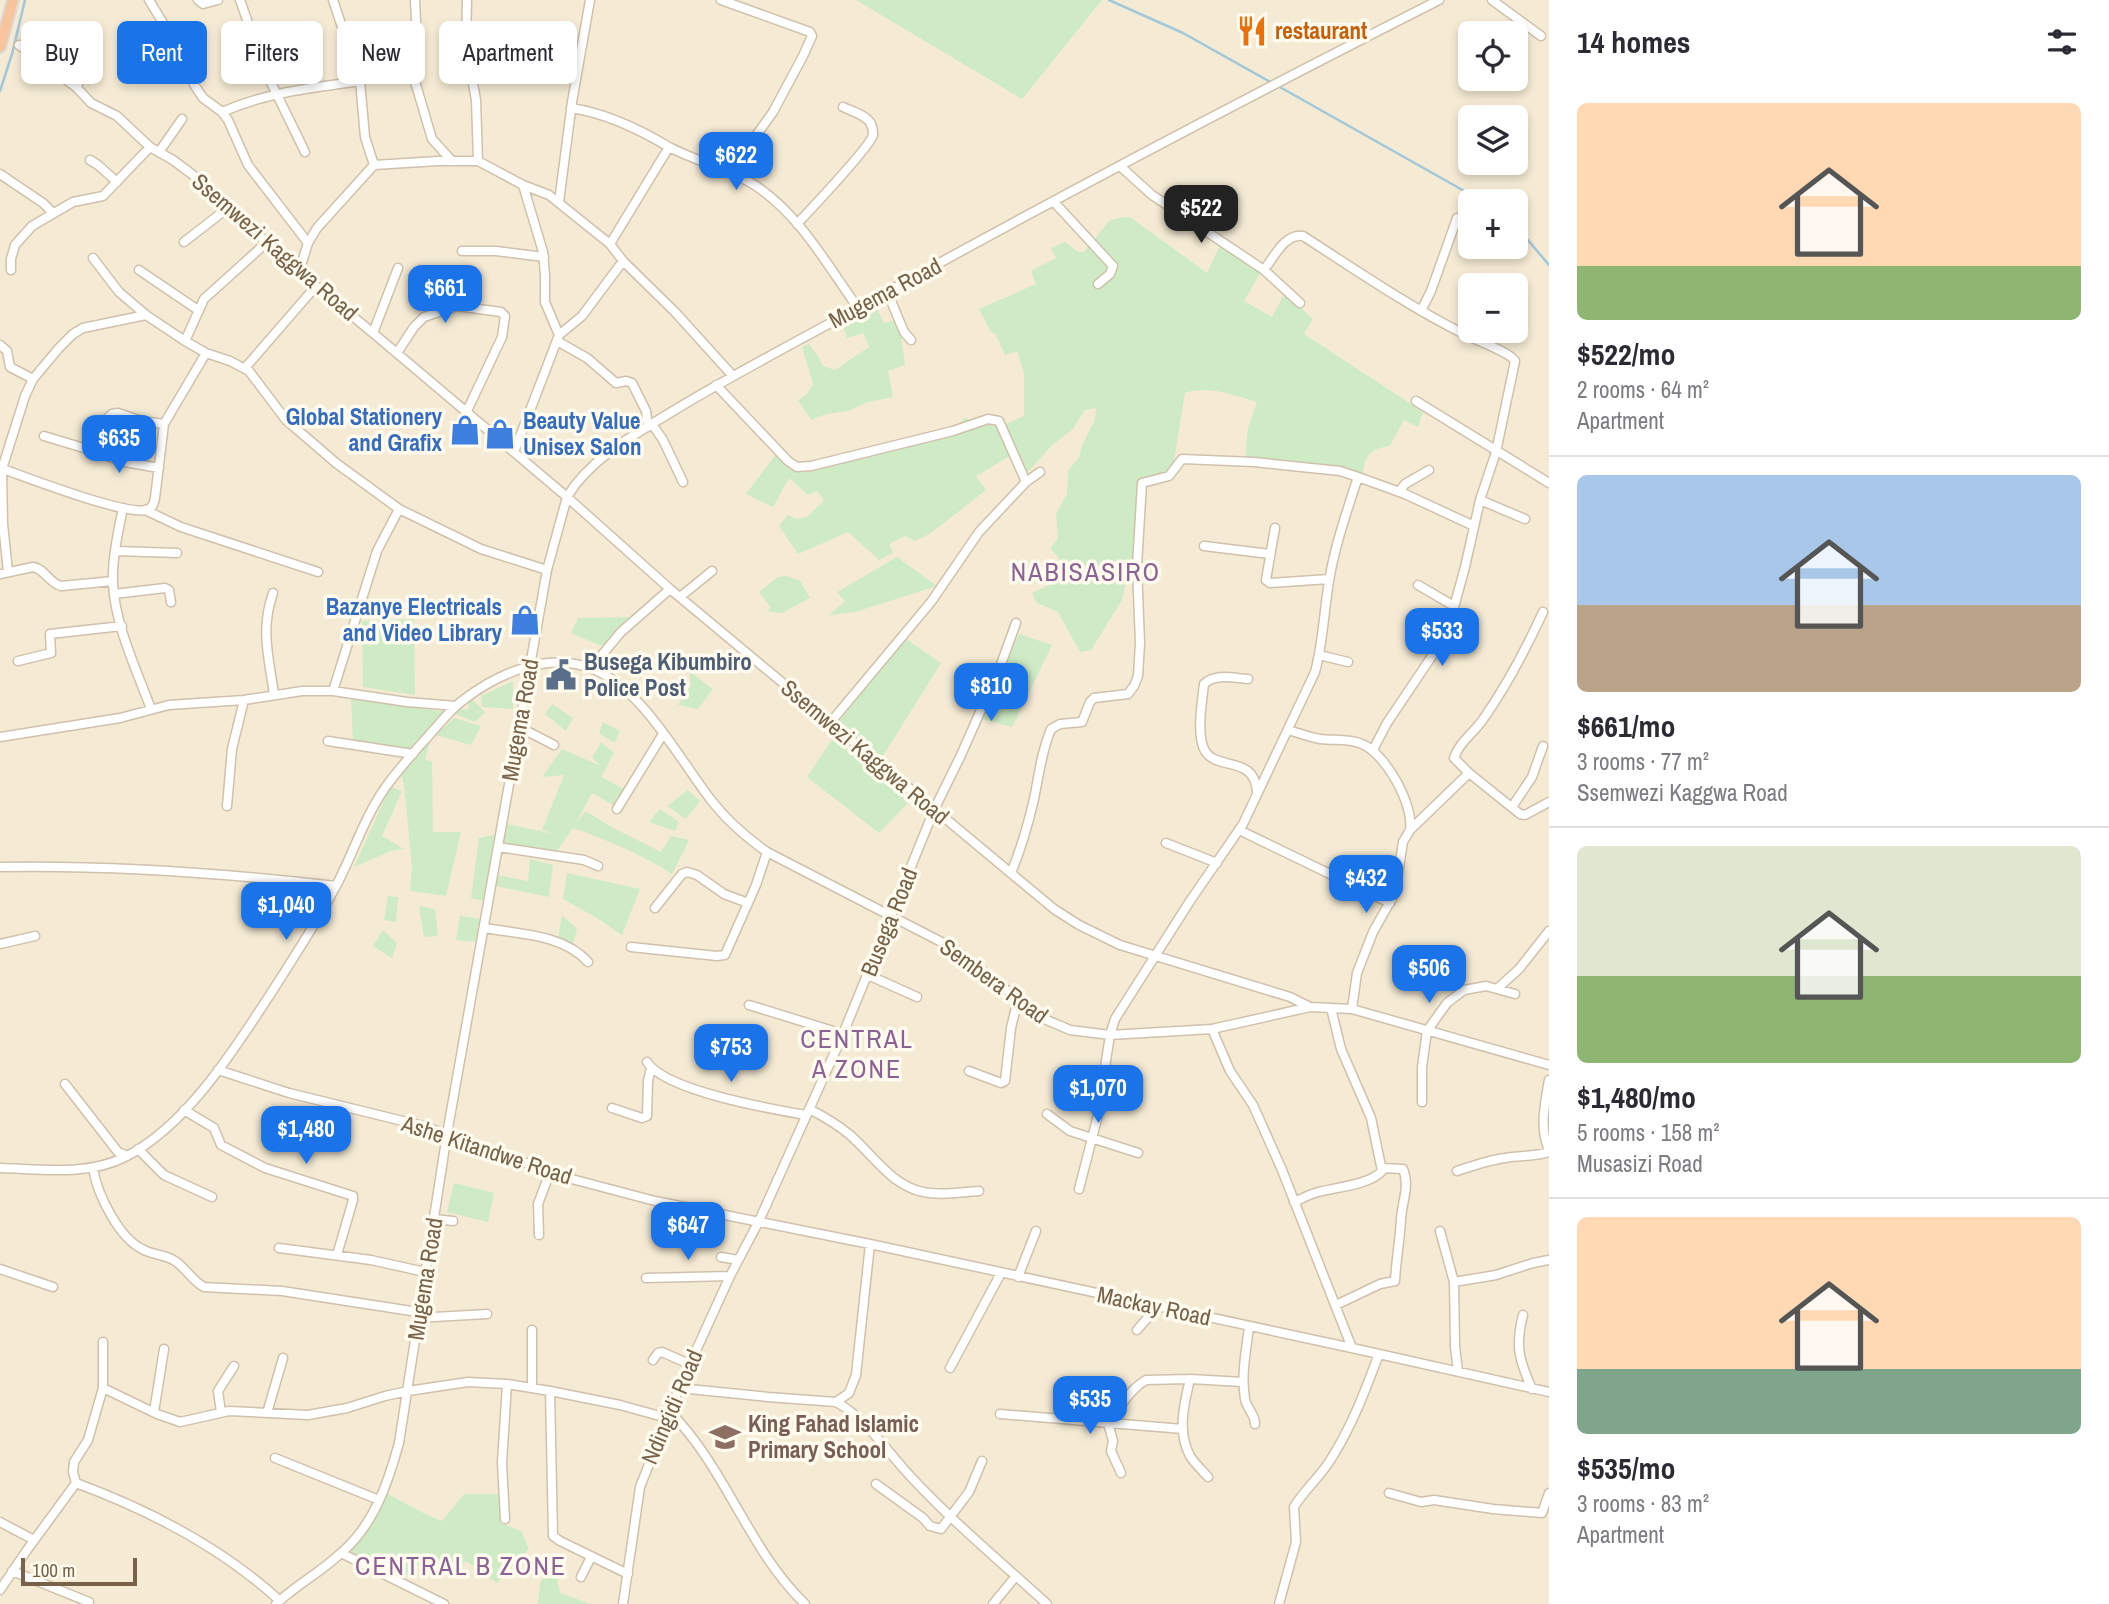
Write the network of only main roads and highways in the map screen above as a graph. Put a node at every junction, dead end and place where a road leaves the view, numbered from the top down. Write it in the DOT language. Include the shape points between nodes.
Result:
graph roads {
  1 [pos="13,0"];
  2 [pos="0,47"];
  1 -- 2 [label="highway"];
}
